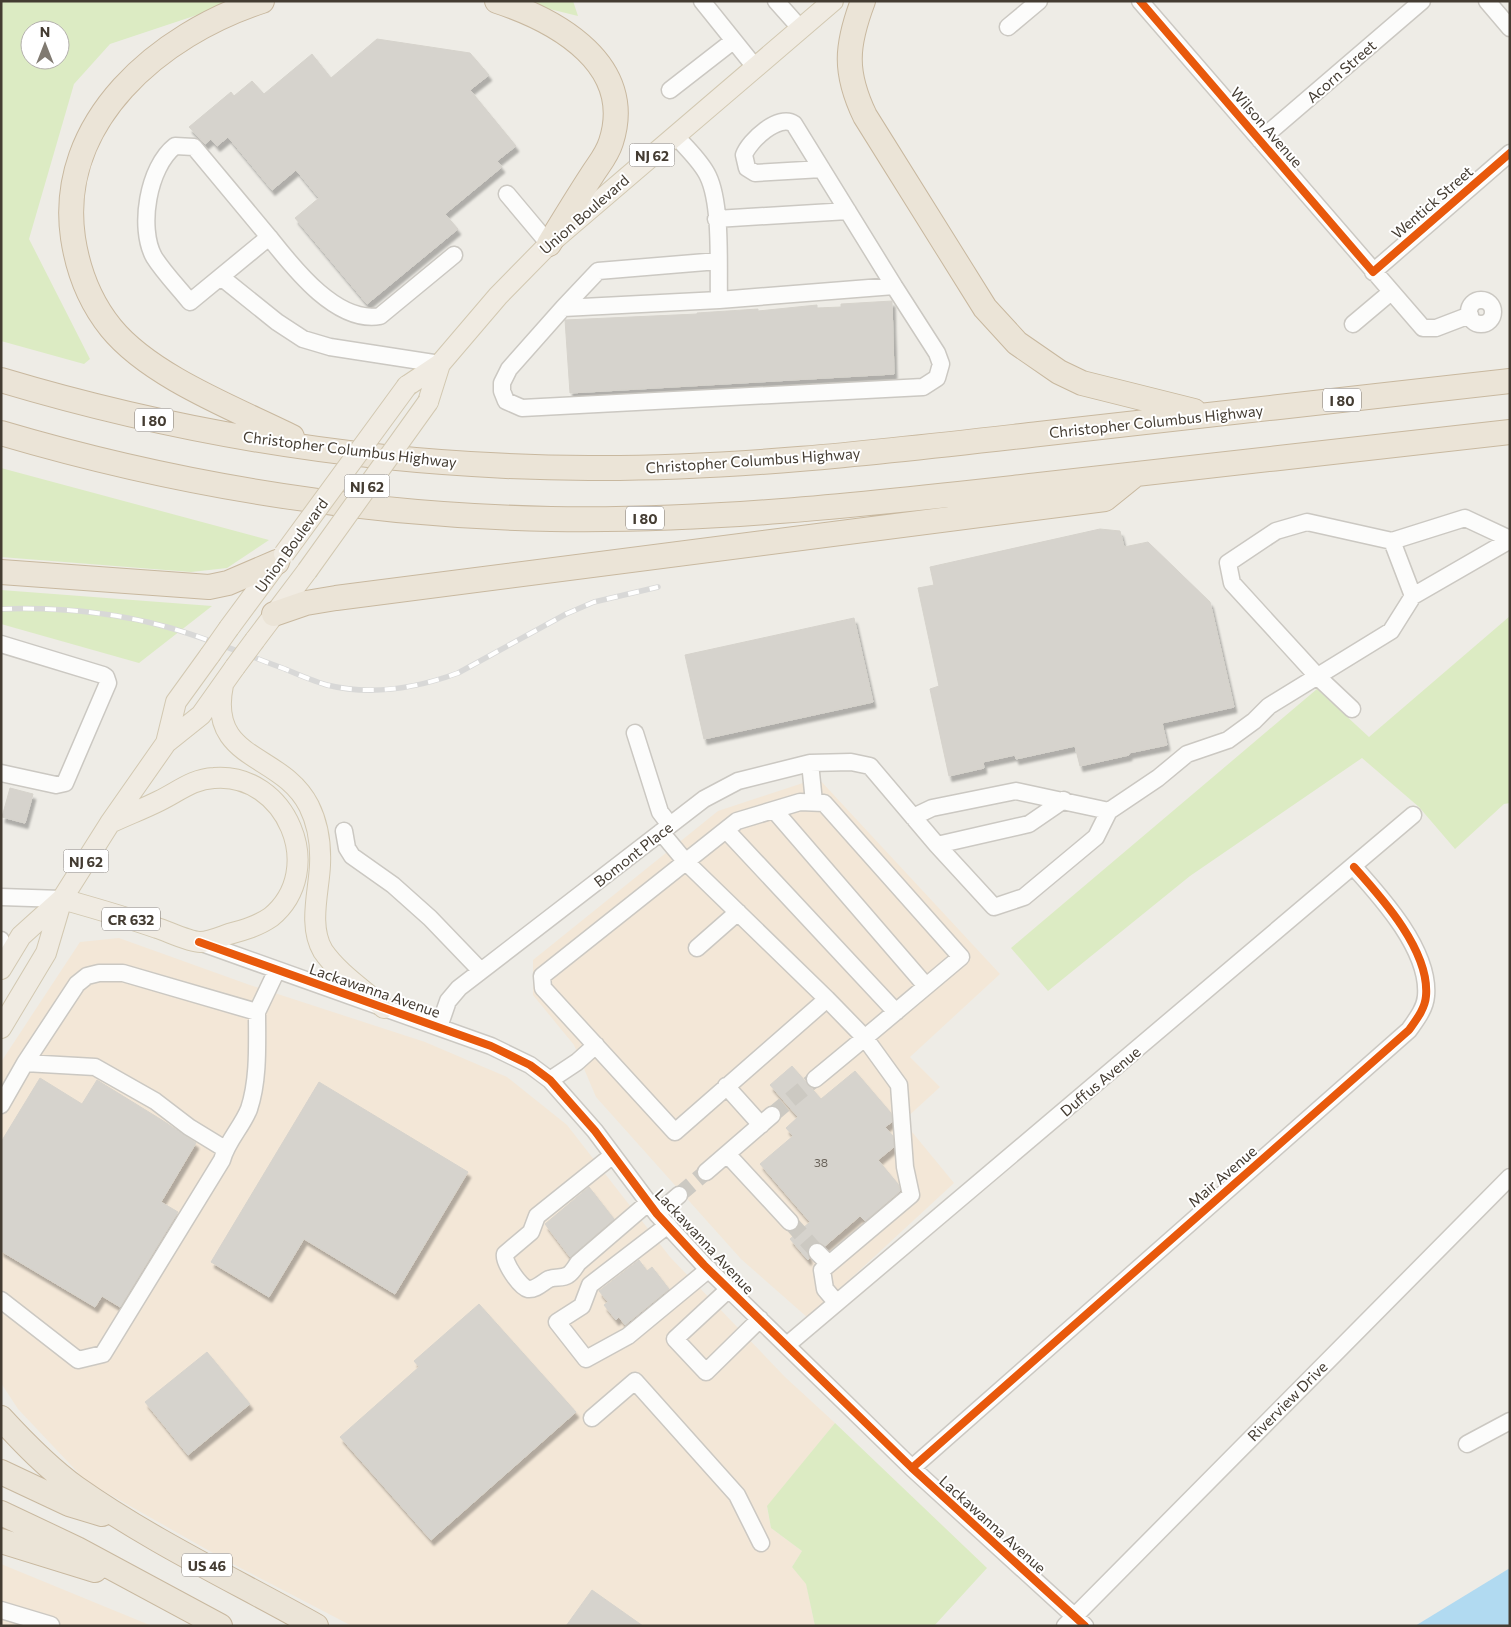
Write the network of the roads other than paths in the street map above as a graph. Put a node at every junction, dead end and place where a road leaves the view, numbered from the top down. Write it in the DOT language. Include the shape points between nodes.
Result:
graph roads {
  1 [pos="262,1"];
  2 [pos="498,1"];
  3 [pos="702,1"];
  4 [pos="776,1"];
  5 [pos="833,1"];
  6 [pos="863,1"];
  7 [pos="1039,1"];
  8 [pos="1422,1"];
  9 [pos="1487,1"];
  10 [pos="1149,4"];
  11 [pos="1008,27"];
  12 [pos="1510,28"];
  13 [pos="801,29"];
  14 [pos="733,41"];
  15 [pos="756,67"];
  16 [pos="670,90"];
  17 [pos="676,136"];
  18 [pos="1260,140"];
  19 [pos="1510,153"];
  20 [pos="822,169"];
  21 [pos="507,194"];
  22 [pos="848,211"];
  23 [pos="716,219"];
  24 [pos="269,237"];
  25 [pos="549,244"];
  26 [pos="454,255"];
  27 [pos="718,261"];
  28 [pos="1373,272"];
  29 [pos="221,277"];
  30 [pos="894,286"];
  31 [pos="1391,292"];
  32 [pos="719,300"];
  33 [pos="563,308"];
  34 [pos="1470,315"];
  35 [pos="1353,324"];
  36 [pos="440,364"];
  37 [pos="1,380"];
  38 [pos="1510,381"];
  39 [pos="1210,415"];
  40 [pos="1510,432"];
  41 [pos="1,433"];
  42 [pos="32,442"];
  43 [pos="310,446"];
  44 [pos="1,448"];
  45 [pos="1136,474"];
  46 [pos="1510,540"];
  47 [pos="1392,541"];
  48 [pos="281,558"];
  49 [pos="1,572"];
  50 [pos="1413,596"];
  51 [pos="274,614"];
  52 [pos="1,644"];
  53 [pos="229,675"];
  54 [pos="1318,677"];
  55 [pos="1352,709"];
  56 [pos="635,733"];
  57 [pos="166,743"];
  58 [pos="810,763"];
  59 [pos="1,773"];
  60 [pos="1064,800"];
  61 [pos="814,802"];
  62 [pos="774,810"];
  63 [pos="1109,811"];
  64 [pos="1413,816"];
  65 [pos="913,817"];
  66 [pos="110,822"];
  67 [pos="666,828"];
  68 [pos="726,830"];
  69 [pos="344,831"];
  70 [pos="937,845"];
  71 [pos="686,861"];
  72 [pos="1354,867"];
  73 [pos="1,897"];
  74 [pos="62,899"];
  75 [pos="738,912"];
  76 [pos="1,940"];
  77 [pos="199,942"];
  78 [pos="697,948"];
  79 [pos="2,968"];
  80 [pos="277,970"];
  81 [pos="481,971"];
  82 [pos="926,986"];
  83 [pos="827,999"];
  84 [pos="384,1008"];
  85 [pos="258,1012"];
  86 [pos="896,1012"];
  87 [pos="439,1027"];
  88 [pos="1,1028"];
  89 [pos="865,1038"];
  90 [pos="596,1045"];
  91 [pos="25,1063"];
  92 [pos="815,1079"];
  93 [pos="550,1080"];
  94 [pos="726,1086"];
  95 [pos="1,1105"];
  96 [pos="225,1149"];
  97 [pos="727,1154"];
  98 [pos="613,1155"];
  99 [pos="706,1172"];
  100 [pos="1510,1177"];
  101 [pos="679,1195"];
  102 [pos="658,1214"];
  103 [pos="790,1222"];
  104 [pos="817,1252"];
  105 [pos="829,1264"];
  106 [pos="709,1269"];
  107 [pos="729,1289"];
  108 [pos="1,1300"];
  109 [pos="836,1302"];
  110 [pos="760,1320"];
  111 [pos="786,1345"];
  112 [pos="1,1418"];
  113 [pos="592,1418"];
  114 [pos="1510,1421"];
  115 [pos="1467,1444"];
  116 [pos="912,1468"];
  117 [pos="1,1472"];
  118 [pos="1,1513"];
  119 [pos="132,1524"];
  120 [pos="1,1541"];
  121 [pos="761,1543"];
  122 [pos="142,1583"];
  123 [pos="1,1610"];
  124 [pos="209,1623"];
  125 [pos="1074,1623"];
  126 [pos="51,1625"];
  127 [pos="316,1626"];
  1 -- 43 [label="highway" via="223,16 169,48 127,82 110,101 86,142 79,163 74,185 72,228 80,271 88,292 112,330 148,361 187,385"];
  2 -- 25 [label="highway" via="538,17 578,41 600,65 613,96 614,126 605,157"];
  3 -- 14 [label="street"];
  4 -- 13 [label="street"];
  5 -- 13 [label="main road, Union Boulevard / NJ 62"];
  6 -- 39 [label="highway" via="849,46 851,82 857,99 973,290 999,325 1038,359 1082,383"];
  7 -- 11 [label="street"];
  8 -- 18 [label="street, Acorn Street"];
  9 -- 12 [label="street"];
  10 -- 18 [label="street, Wilson Avenue"];
  13 -- 15 [label="main road, Union Boulevard / NJ 62"];
  14 -- 15 [label="street"];
  14 -- 16 [label="street"];
  15 -- 17 [label="main road, Union Boulevard / NJ 62"];
  17 -- 23 [label="street" via="708,174"];
  17 -- 25 [label="main road, Union Boulevard / NJ 62"];
  18 -- 28 [label="street, Wilson Avenue"];
  19 -- 28 [label="street, Wentick Street"];
  20 -- 20 [label="street" via="794,124 786,120 778,122 751,144 744,155 747,168 756,173"];
  20 -- 22 [label="street"];
  21 -- 25 [label="street"];
  22 -- 23 [label="street"];
  22 -- 30 [label="street"];
  23 -- 27 [label="street"];
  24 -- 26 [label="street" via="318,292 347,310 367,316 380,316"];
  24 -- 29 [label="street"];
  24 -- 29 [label="street" via="194,147 183,145 171,150 147,200 146,227 154,256 190,302"];
  25 -- 36 [label="main road, Union Boulevard / NJ 62" via="498,296"];
  27 -- 32 [label="street"];
  27 -- 33 [label="street" via="598,271"];
  28 -- 31 [label="street, Wilson Avenue"];
  29 -- 36 [label="street" via="303,339 330,347"];
  30 -- 32 [label="street"];
  30 -- 33 [label="street" via="939,359 939,374 929,385 522,408 510,405 502,391 504,376"];
  31 -- 34 [label="street, Wilson Avenue" via="1423,328 1436,328"];
  31 -- 35 [label="street"];
  32 -- 33 [label="street"];
  36 -- 48 [label="main road, Union Boulevard / NJ 62, bridge" via="407,386"];
  36 -- 51 [label="main road, Union Boulevard / NJ 62, bridge" via="428,402"];
  37 -- 43 [label="highway, Christopher Columbus Highway / I 80" via="161,421"];
  38 -- 39 [label="highway, Christopher Columbus Highway / I 80"];
  39 -- 43 [label="highway, Christopher Columbus Highway / I 80" via="845,455 674,467 502,466"];
  40 -- 45 [label="highway, I 80"];
  41 -- 42 [label="highway, I 80"];
  42 -- 44 [label="highway"];
  42 -- 45 [label="highway, I 80" via="155,472 297,499 380,509 532,518 666,518 781,512"];
  45 -- 51 [label="highway" via="1105,500 345,597 306,603"];
  46 -- 47 [label="street" via="1465,518"];
  46 -- 50 [label="street"];
  47 -- 50 [label="street"];
  47 -- 54 [label="street" via="1307,522 1276,531 1228,564 1232,583"];
  48 -- 49 [label="highway" via="228,583 209,587"];
  48 -- 57 [label="main road, Union Boulevard / NJ 62, bridge" via="176,702"];
  50 -- 54 [label="street" via="1391,631"];
  51 -- 53 [label="main road, Union Boulevard / NJ 62, bridge"];
  52 -- 59 [label="street" via="103,675 108,683 65,783 56,785"];
  53 -- 57 [label="main road, Union Boulevard / NJ 62" via="201,716"];
  53 -- 84 [label="main road" via="219,710 229,737 295,787 308,804 316,823 320,863 316,921 322,949 336,966"];
  54 -- 55 [label="street"];
  54 -- 63 [label="street" via="1270,706 1228,740 1187,754"];
  56 -- 67 [label="street"];
  57 -- 66 [label="main road, Union Boulevard / NJ 62"];
  58 -- 61 [label="street"];
  58 -- 65 [label="street, Bomont Place" via="851,762 870,766"];
  58 -- 67 [label="street, Bomont Place" via="738,781 704,798"];
  60 -- 63 [label="street"];
  60 -- 65 [label="street" via="1016,791 932,808"];
  60 -- 70 [label="street" via="1028,824"];
  61 -- 62 [label="street" via="800,802"];
  61 -- 82 [label="street" via="824,803 961,957"];
  62 -- 68 [label="street" via="737,822"];
  62 -- 82 [label="street"];
  63 -- 70 [label="street" via="1096,837 1024,898 994,907"];
  64 -- 72 [label="street, Duffus Avenue"];
  65 -- 70 [label="street"];
  66 -- 74 [label="main road, Union Boulevard / NJ 62"];
  66 -- 77 [label="main road" via="161,800 190,783 214,778 226,777 245,782 277,802 293,829 298,851 297,870 288,895 276,911 256,926"];
  67 -- 71 [label="street"];
  67 -- 81 [label="street, Bomont Place"];
  68 -- 71 [label="street"];
  68 -- 86 [label="street"];
  69 -- 81 [label="street" via="352,856 393,885"];
  71 -- 75 [label="street"];
  71 -- 90 [label="street" via="542,976 543,988"];
  72 -- 109 [label="street, Duffus Avenue"];
  72 -- 116 [label="street, Mair Avenue" via="1390,907 1420,963 1426,996 1418,1018 1409,1030"];
  73 -- 74 [label="street"];
  74 -- 77 [label="main road, Lackawanna Avenue / CR 632"];
  74 -- 79 [label="main road, Union Boulevard / NJ 62" via="21,936"];
  74 -- 88 [label="main road, Union Boulevard / NJ 62" via="46,953"];
  75 -- 78 [label="street"];
  75 -- 83 [label="street"];
  76 -- 79 [label="street"];
  77 -- 80 [label="street, Lackawanna Avenue / CR 632"];
  80 -- 84 [label="street, Lackawanna Avenue / CR 632"];
  80 -- 85 [label="street"];
  81 -- 87 [label="street, Bomont Place" via="448,1001"];
  82 -- 86 [label="street"];
  83 -- 89 [label="street"];
  83 -- 94 [label="street"];
  84 -- 87 [label="street, Lackawanna Avenue / CR 632"];
  85 -- 91 [label="street" via="123,973 99,973 82,979 74,987"];
  85 -- 96 [label="street" via="254,1084 248,1110"];
  86 -- 89 [label="street"];
  87 -- 93 [label="street, Lackawanna Avenue / CR 632" via="503,1050"];
  89 -- 92 [label="street"];
  89 -- 105 [label="street" via="899,1086 905,1168 911,1195"];
  90 -- 93 [label="street"];
  90 -- 94 [label="street" via="675,1132"];
  91 -- 95 [label="street"];
  91 -- 96 [label="street" via="95,1068 155,1101"];
  93 -- 98 [label="street, Lackawanna Avenue / CR 632"];
  94 -- 97 [label="street" via="766,1120"];
  96 -- 108 [label="street" via="222,1160 103,1354 78,1360"];
  97 -- 99 [label="street"];
  97 -- 103 [label="street"];
  98 -- 102 [label="street, Lackawanna Avenue / CR 632"];
  98 -- 102 [label="street" via="537,1216 531,1232 505,1254 504,1262 524,1287 534,1288 554,1277 563,1278 571,1274 578,1262"];
  100 -- 125 [label="street, Riverview Drive"];
  101 -- 102 [label="street"];
  102 -- 106 [label="street, Lackawanna Avenue / CR 632"];
  102 -- 106 [label="street" via="590,1285 582,1306 557,1322 586,1359 628,1336"];
  104 -- 105 [label="street"];
  105 -- 109 [label="street" via="822,1270 825,1289"];
  106 -- 107 [label="street, Lackawanna Avenue / CR 632"];
  107 -- 110 [label="street, Lackawanna Avenue / CR 632"];
  107 -- 110 [label="street" via="675,1339 706,1372"];
  109 -- 111 [label="street, Duffus Avenue"];
  110 -- 111 [label="street, Lackawanna Avenue / CR 632"];
  111 -- 116 [label="street, Lackawanna Avenue / CR 632"];
  112 -- 119 [label="highway" via="30,1449 75,1487"];
  113 -- 121 [label="street" via="635,1381 737,1495"];
  114 -- 115 [label="street"];
  116 -- 125 [label="street, Lackawanna Avenue / CR 632"];
  117 -- 119 [label="highway, US 46" via="69,1504"];
  118 -- 122 [label="highway"];
  119 -- 127 [label="highway, US 46"];
  120 -- 122 [label="highway"];
  122 -- 124 [label="highway"];
  123 -- 126 [label="street"];
}
